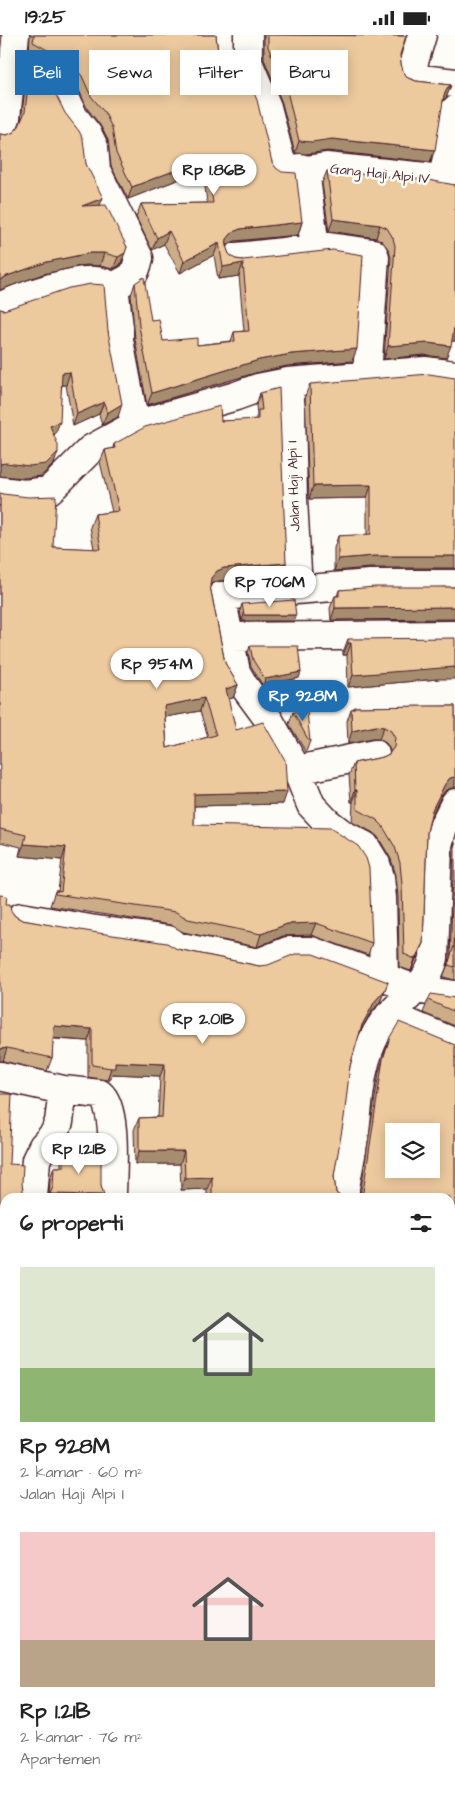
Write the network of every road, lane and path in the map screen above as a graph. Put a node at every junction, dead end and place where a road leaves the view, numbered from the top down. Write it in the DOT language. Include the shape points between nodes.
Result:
graph roads {
  1 [pos="15,35"];
  2 [pos="248,35"];
  3 [pos="422,35"];
  4 [pos="12,63"];
  5 [pos="455,83"];
  6 [pos="455,110"];
  7 [pos="0,132"];
  8 [pos="305,170"];
  9 [pos="449,181"];
  10 [pos="315,248"];
  11 [pos="237,257"];
  12 [pos="114,287"];
  13 [pos="0,307"];
  14 [pos="367,375"];
  15 [pos="455,375"];
  16 [pos="288,382"];
  17 [pos="135,425"];
  18 [pos="0,491"];
  19 [pos="455,584"];
  20 [pos="298,589"];
  21 [pos="455,635"];
  22 [pos="229,637"];
  23 [pos="375,754"];
  24 [pos="297,770"];
  25 [pos="455,803"];
  26 [pos="21,917"];
  27 [pos="384,977"];
  28 [pos="415,989"];
  29 [pos="455,995"];
  30 [pos="389,1015"];
  31 [pos="455,1043"];
  32 [pos="0,1076"];
  33 [pos="63,1089"];
  34 [pos="34,1193"];
  35 [pos="112,1193"];
  36 [pos="345,1193"];
  1 -- 4 [label="street"];
  2 -- 8 [label="street, Gang Haji Alpi IV" via="248,61 267,107 284,170"];
  3 -- 5 [label="street" via="411,72 413,78"];
  4 -- 7 [label="street" via="6,117"];
  4 -- 12 [label="street" via="59,89 94,147 96,170 139,258 131,278"];
  6 -- 9 [label="street"];
  8 -- 9 [label="street, Gang Haji Alpi IV" via="326,167"];
  8 -- 10 [label="street"];
  10 -- 11 [label="street"];
  10 -- 14 [label="street" via="329,247 374,255"];
  12 -- 13 [label="street" via="94,281 71,283"];
  12 -- 17 [label="street" via="118,340"];
  14 -- 15 [label="street" via="425,371"];
  14 -- 16 [label="street"];
  16 -- 17 [label="street" via="258,387"];
  16 -- 20 [label="street, Jalan Haji Alpi I"];
  17 -- 18 [label="street" via="91,449 48,491 25,494"];
  19 -- 20 [label="street"];
  20 -- 22 [label="street" via="221,596"];
  21 -- 22 [label="street"];
  22 -- 24 [label="street" via="236,672 269,720"];
  23 -- 24 [label="street"];
  24 -- 27 [label="street" via="311,805 344,835 365,846 376,864 382,898"];
  25 -- 28 [label="street" via="438,845 434,958 431,969"];
  26 -- 27 [label="street" via="169,940 176,946 258,963 288,951 312,951"];
  27 -- 28 [label="street"];
  28 -- 29 [label="street"];
  28 -- 30 [label="street"];
  30 -- 31 [label="street"];
  30 -- 36 [label="street" via="377,1032 364,1068"];
  32 -- 33 [label="street"];
  33 -- 34 [label="street" via="59,1122 36,1160"];
  33 -- 35 [label="street" via="100,1094 104,1098 112,1121"];
}
